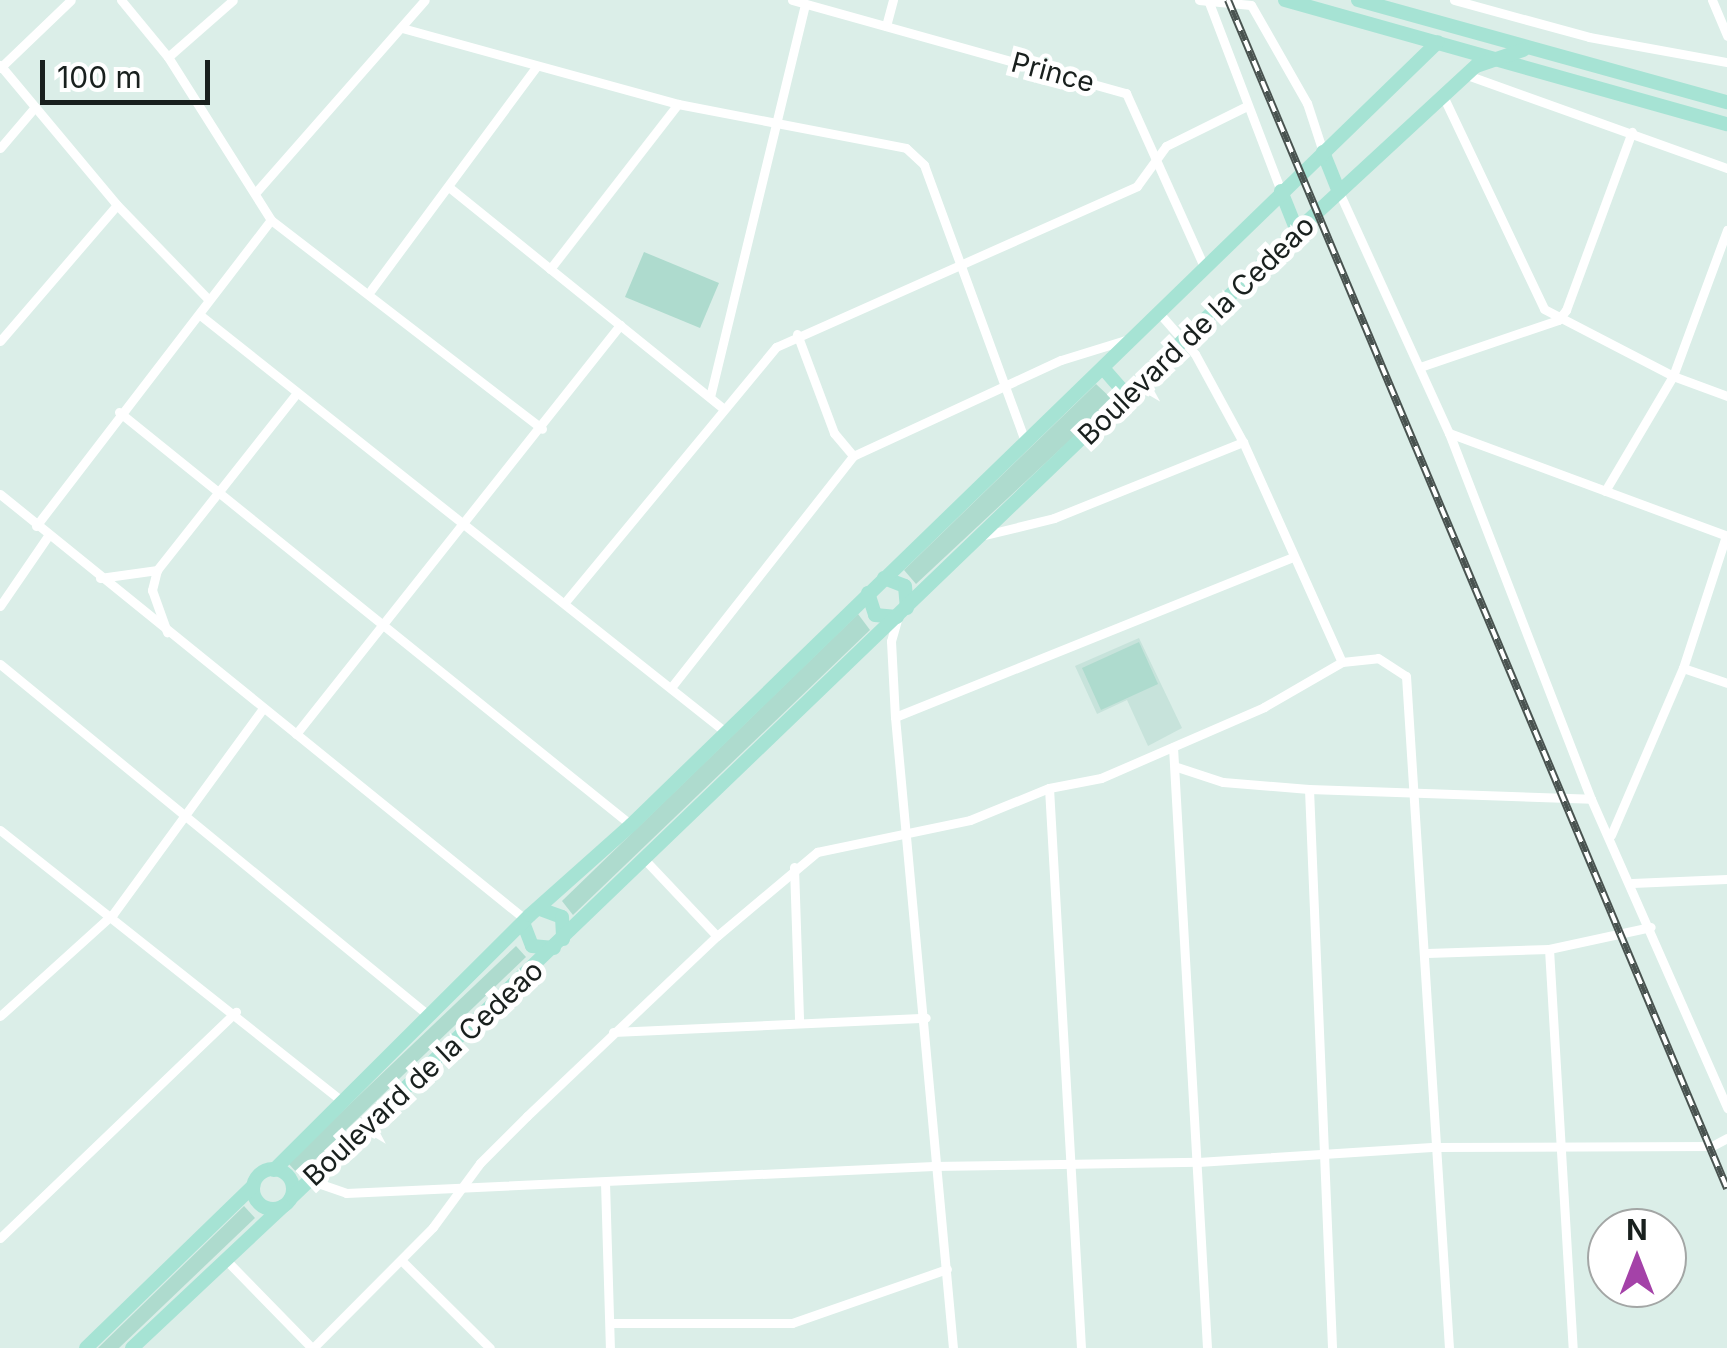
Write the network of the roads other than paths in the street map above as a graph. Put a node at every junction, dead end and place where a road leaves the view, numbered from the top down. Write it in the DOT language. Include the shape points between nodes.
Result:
graph roads {
  1 [pos="71,0"];
  2 [pos="121,0"];
  3 [pos="233,0"];
  4 [pos="425,0"];
  5 [pos="792,0"];
  6 [pos="893,0"];
  7 [pos="1285,0"];
  8 [pos="1358,0"];
  9 [pos="1454,0"];
  10 [pos="1712,0"];
  11 [pos="1205,1"];
  12 [pos="805,4"];
  13 [pos="886,26"];
  14 [pos="402,28"];
  15 [pos="1483,35"];
  16 [pos="1727,36"];
  17 [pos="1438,42"];
  18 [pos="1523,50"];
  19 [pos="168,57"];
  20 [pos="1490,57"];
  21 [pos="1727,62"];
  22 [pos="0,67"];
  23 [pos="536,67"];
  24 [pos="1467,75"];
  25 [pos="1444,98"];
  26 [pos="1727,102"];
  27 [pos="678,104"];
  28 [pos="1247,106"];
  29 [pos="35,107"];
  30 [pos="777,122"];
  31 [pos="1727,124"];
  32 [pos="1632,132"];
  33 [pos="0,148"];
  34 [pos="1323,152"];
  35 [pos="1156,155"];
  36 [pos="1727,168"];
  37 [pos="450,188"];
  38 [pos="257,191"];
  39 [pos="1282,191"];
  40 [pos="1339,192"];
  41 [pos="116,204"];
  42 [pos="271,220"];
  43 [pos="1727,230"];
  44 [pos="1297,231"];
  45 [pos="1721,259"];
  46 [pos="960,263"];
  47 [pos="550,269"];
  48 [pos="1204,269"];
  49 [pos="371,290"];
  50 [pos="209,300"];
  51 [pos="1160,314"];
  52 [pos="200,315"];
  53 [pos="1558,320"];
  54 [pos="620,325"];
  55 [pos="797,334"];
  56 [pos="1134,338"];
  57 [pos="0,341"];
  58 [pos="1185,341"];
  59 [pos="1420,367"];
  60 [pos="1103,368"];
  61 [pos="1673,376"];
  62 [pos="1004,384"];
  63 [pos="295,395"];
  64 [pos="1727,396"];
  65 [pos="710,397"];
  66 [pos="1128,397"];
  67 [pos="724,409"];
  68 [pos="118,412"];
  69 [pos="542,429"];
  70 [pos="1449,433"];
  71 [pos="1025,441"];
  72 [pos="1243,442"];
  73 [pos="853,456"];
  74 [pos="222,491"];
  75 [pos="1604,492"];
  76 [pos="0,494"];
  77 [pos="36,526"];
  78 [pos="463,526"];
  79 [pos="48,536"];
  80 [pos="982,536"];
  81 [pos="1726,536"];
  82 [pos="1290,558"];
  83 [pos="158,570"];
  84 [pos="100,578"];
  85 [pos="884,578"];
  86 [pos="868,593"];
  87 [pos="566,601"];
  88 [pos="0,606"];
  89 [pos="902,613"];
  90 [pos="386,624"];
  91 [pos="167,634"];
  92 [pos="1342,662"];
  93 [pos="0,664"];
  94 [pos="1683,668"];
  95 [pos="1727,684"];
  96 [pos="672,685"];
  97 [pos="262,710"];
  98 [pos="895,717"];
  99 [pos="723,730"];
  100 [pos="296,734"];
  101 [pos="1173,747"];
  102 [pos="1177,767"];
  103 [pos="1049,788"];
  104 [pos="1309,789"];
  105 [pos="1417,794"];
  106 [pos="1590,799"];
  107 [pos="185,815"];
  108 [pos="630,826"];
  109 [pos="0,830"];
  110 [pos="910,834"];
  111 [pos="1611,835"];
  112 [pos="646,861"];
  113 [pos="794,868"];
  114 [pos="1727,879"];
  115 [pos="1632,883"];
  116 [pos="540,909"];
  117 [pos="112,914"];
  118 [pos="525,922"];
  119 [pos="1651,927"];
  120 [pos="717,936"];
  121 [pos="559,944"];
  122 [pos="1549,950"];
  123 [pos="1427,954"];
  124 [pos="2,1008"];
  125 [pos="236,1012"];
  126 [pos="428,1015"];
  127 [pos="926,1018"];
  128 [pos="799,1020"];
  129 [pos="613,1032"];
  130 [pos="342,1100"];
  131 [pos="1727,1108"];
  132 [pos="1727,1138"];
  133 [pos="1432,1147"];
  134 [pos="1558,1149"];
  135 [pos="1322,1156"];
  136 [pos="1198,1162"];
  137 [pos="933,1166"];
  138 [pos="1072,1166"];
  139 [pos="274,1170"];
  140 [pos="309,1180"];
  141 [pos="605,1182"];
  142 [pos="254,1186"];
  143 [pos="463,1186"];
  144 [pos="287,1202"];
  145 [pos="1,1236"];
  146 [pos="225,1259"];
  147 [pos="401,1260"];
  148 [pos="947,1268"];
  149 [pos="610,1323"];
  150 [pos="136,1347"];
  151 [pos="86,1348"];
  152 [pos="312,1348"];
  153 [pos="490,1348"];
  154 [pos="610,1348"];
  155 [pos="953,1348"];
  156 [pos="1081,1348"];
  157 [pos="1208,1348"];
  158 [pos="1332,1348"];
  159 [pos="1449,1348"];
  160 [pos="1573,1348"];
  1 -- 22 [label="street"];
  2 -- 19 [label="street"];
  3 -- 19 [label="street"];
  4 -- 14 [label="street"];
  5 -- 12 [label="street, Prince"];
  6 -- 13 [label="street"];
  7 -- 17 [label="main road"];
  8 -- 15 [label="main road"];
  9 -- 21 [label="street" via="1589,38"];
  10 -- 16 [label="street"];
  11 -- 28 [label="street"];
  11 -- 34 [label="street" via="1251,5 1307,103"];
  12 -- 13 [label="street, Prince"];
  12 -- 30 [label="street"];
  13 -- 35 [label="street, Prince" via="1126,92"];
  14 -- 23 [label="street"];
  14 -- 38 [label="street"];
  15 -- 17 [label="main road"];
  15 -- 18 [label="main road"];
  17 -- 20 [label="main road"];
  17 -- 34 [label="main road, Boulevard de la Cedeao"];
  18 -- 20 [label="main road"];
  18 -- 26 [label="main road"];
  19 -- 38 [label="street" via="210,133"];
  20 -- 24 [label="main road, Boulevard de la Cedeao"];
  20 -- 31 [label="main road"];
  22 -- 29 [label="street"];
  23 -- 27 [label="street"];
  23 -- 37 [label="street"];
  24 -- 25 [label="main road, Boulevard de la Cedeao"];
  24 -- 32 [label="street"];
  25 -- 40 [label="main road, Boulevard de la Cedeao"];
  25 -- 53 [label="street" via="1537,301"];
  27 -- 30 [label="street"];
  27 -- 47 [label="street"];
  28 -- 35 [label="street"];
  28 -- 39 [label="street"];
  29 -- 33 [label="street"];
  29 -- 41 [label="street"];
  30 -- 46 [label="street" via="918,156"];
  30 -- 65 [label="street"];
  32 -- 36 [label="street"];
  32 -- 53 [label="street" via="1573,300"];
  34 -- 39 [label="main road, Boulevard de la Cedeao"];
  34 -- 40 [label="main road"];
  35 -- 46 [label="street" via="1137,186"];
  35 -- 48 [label="street, Prince"];
  37 -- 47 [label="street"];
  37 -- 49 [label="street"];
  38 -- 42 [label="street"];
  39 -- 44 [label="main road"];
  39 -- 48 [label="main road, Boulevard de la Cedeao"];
  40 -- 44 [label="main road, Boulevard de la Cedeao"];
  40 -- 59 [label="street"];
  41 -- 50 [label="street"];
  41 -- 57 [label="street"];
  42 -- 49 [label="street"];
  42 -- 50 [label="street"];
  43 -- 45 [label="street"];
  44 -- 58 [label="main road, Boulevard de la Cedeao"];
  45 -- 61 [label="street"];
  46 -- 55 [label="street"];
  46 -- 62 [label="street"];
  47 -- 54 [label="street"];
  48 -- 51 [label="main road, Boulevard de la Cedeao"];
  49 -- 69 [label="street"];
  50 -- 52 [label="street"];
  51 -- 56 [label="main road, Boulevard de la Cedeao"];
  51 -- 58 [label="street"];
  52 -- 63 [label="street"];
  52 -- 68 [label="street"];
  53 -- 59 [label="street"];
  53 -- 61 [label="street"];
  54 -- 65 [label="street"];
  54 -- 69 [label="street"];
  55 -- 67 [label="street" via="761,360"];
  55 -- 73 [label="street" via="834,433"];
  56 -- 60 [label="main road, Boulevard de la Cedeao"];
  56 -- 62 [label="street" via="1102,344"];
  58 -- 66 [label="main road, Boulevard de la Cedeao"];
  58 -- 72 [label="street"];
  59 -- 70 [label="street"];
  60 -- 66 [label="main road"];
  60 -- 71 [label="main road, Boulevard de la Cedeao"];
  61 -- 64 [label="street"];
  61 -- 75 [label="street"];
  62 -- 71 [label="street"];
  62 -- 73 [label="street"];
  63 -- 74 [label="street"];
  63 -- 78 [label="street"];
  65 -- 67 [label="street"];
  66 -- 80 [label="main road, Boulevard de la Cedeao"];
  67 -- 87 [label="street"];
  68 -- 74 [label="street"];
  68 -- 77 [label="street"];
  69 -- 78 [label="street"];
  70 -- 75 [label="street"];
  70 -- 106 [label="street"];
  71 -- 85 [label="main road, Boulevard de la Cedeao"];
  72 -- 80 [label="street" via="1054,518"];
  72 -- 82 [label="street"];
  73 -- 96 [label="street"];
  74 -- 83 [label="street"];
  74 -- 90 [label="street"];
  75 -- 81 [label="street"];
  76 -- 77 [label="street"];
  77 -- 79 [label="street"];
  78 -- 87 [label="street"];
  78 -- 90 [label="street"];
  79 -- 84 [label="street"];
  79 -- 88 [label="street"];
  80 -- 89 [label="main road, Boulevard de la Cedeao"];
  81 -- 94 [label="street"];
  82 -- 92 [label="street"];
  82 -- 98 [label="street"];
  83 -- 84 [label="street"];
  83 -- 91 [label="street" via="152,590"];
  84 -- 91 [label="street"];
  85 -- 86 [label="main road, Boulevard de la Cedeao"];
  85 -- 89 [label="main road" via="905,586"];
  86 -- 89 [label="main road" via="875,614"];
  86 -- 99 [label="main road, Boulevard de la Cedeao"];
  87 -- 96 [label="street"];
  89 -- 98 [label="street" via="892,641"];
  89 -- 112 [label="main road, Boulevard de la Cedeao"];
  90 -- 100 [label="street"];
  90 -- 108 [label="street"];
  91 -- 97 [label="street"];
  92 -- 101 [label="street" via="1264,707"];
  92 -- 105 [label="street" via="1378,658 1406,676"];
  93 -- 107 [label="street"];
  94 -- 95 [label="street"];
  94 -- 111 [label="street"];
  96 -- 99 [label="street"];
  97 -- 100 [label="street"];
  97 -- 107 [label="street"];
  98 -- 110 [label="street"];
  99 -- 108 [label="main road, Boulevard de la Cedeao"];
  100 -- 118 [label="street"];
  101 -- 102 [label="street"];
  101 -- 103 [label="street" via="1101,778"];
  102 -- 104 [label="street" via="1223,782"];
  102 -- 136 [label="street"];
  103 -- 110 [label="street" via="970,820"];
  103 -- 138 [label="street"];
  104 -- 105 [label="street"];
  104 -- 135 [label="street"];
  105 -- 106 [label="street"];
  105 -- 123 [label="street"];
  106 -- 111 [label="street"];
  107 -- 117 [label="street"];
  107 -- 126 [label="street"];
  108 -- 116 [label="main road, Boulevard de la Cedeao"];
  109 -- 117 [label="street"];
  110 -- 113 [label="street" via="816,852"];
  110 -- 127 [label="street"];
  111 -- 115 [label="street"];
  112 -- 120 [label="street"];
  112 -- 121 [label="main road, Boulevard de la Cedeao"];
  113 -- 120 [label="street"];
  113 -- 128 [label="street"];
  114 -- 115 [label="street"];
  115 -- 119 [label="street"];
  116 -- 118 [label="main road, Boulevard de la Cedeao"];
  116 -- 121 [label="main road, Boulevard de la Cedeao" via="562,917"];
  117 -- 124 [label="street"];
  117 -- 125 [label="street"];
  118 -- 121 [label="main road, Boulevard de la Cedeao" via="532,946"];
  118 -- 126 [label="main road, Boulevard de la Cedeao"];
  119 -- 122 [label="street"];
  119 -- 131 [label="street"];
  120 -- 129 [label="street"];
  121 -- 140 [label="main road, Boulevard de la Cedeao"];
  122 -- 123 [label="street"];
  122 -- 134 [label="street"];
  123 -- 133 [label="street"];
  125 -- 130 [label="street"];
  125 -- 145 [label="street"];
  126 -- 130 [label="main road, Boulevard de la Cedeao"];
  127 -- 128 [label="street"];
  127 -- 137 [label="street"];
  128 -- 129 [label="street"];
  129 -- 143 [label="street"];
  130 -- 139 [label="main road, Boulevard de la Cedeao"];
  132 -- 134 [label="street" via="1712,1146"];
  133 -- 134 [label="street"];
  133 -- 135 [label="street"];
  133 -- 159 [label="street"];
  134 -- 160 [label="street"];
  135 -- 136 [label="street"];
  135 -- 158 [label="street"];
  136 -- 138 [label="street"];
  136 -- 157 [label="street"];
  137 -- 138 [label="street"];
  137 -- 141 [label="street"];
  137 -- 148 [label="street"];
  138 -- 156 [label="street"];
  139 -- 142 [label="main road, Boulevard de la Cedeao"];
  139 -- 144 [label="main road, Boulevard de la Cedeao" via="292,1182"];
  140 -- 143 [label="street" via="346,1193"];
  140 -- 144 [label="main road, Boulevard de la Cedeao"];
  141 -- 143 [label="street"];
  141 -- 149 [label="street"];
  142 -- 144 [label="main road, Boulevard de la Cedeao" via="262,1206"];
  142 -- 151 [label="main road, Boulevard de la Cedeao"];
  143 -- 147 [label="street"];
  144 -- 146 [label="main road, Boulevard de la Cedeao"];
  146 -- 150 [label="main road, Boulevard de la Cedeao"];
  146 -- 152 [label="street"];
  147 -- 152 [label="street"];
  147 -- 153 [label="street"];
  148 -- 149 [label="street" via="792,1323"];
  148 -- 155 [label="street"];
  149 -- 154 [label="street"];
}
